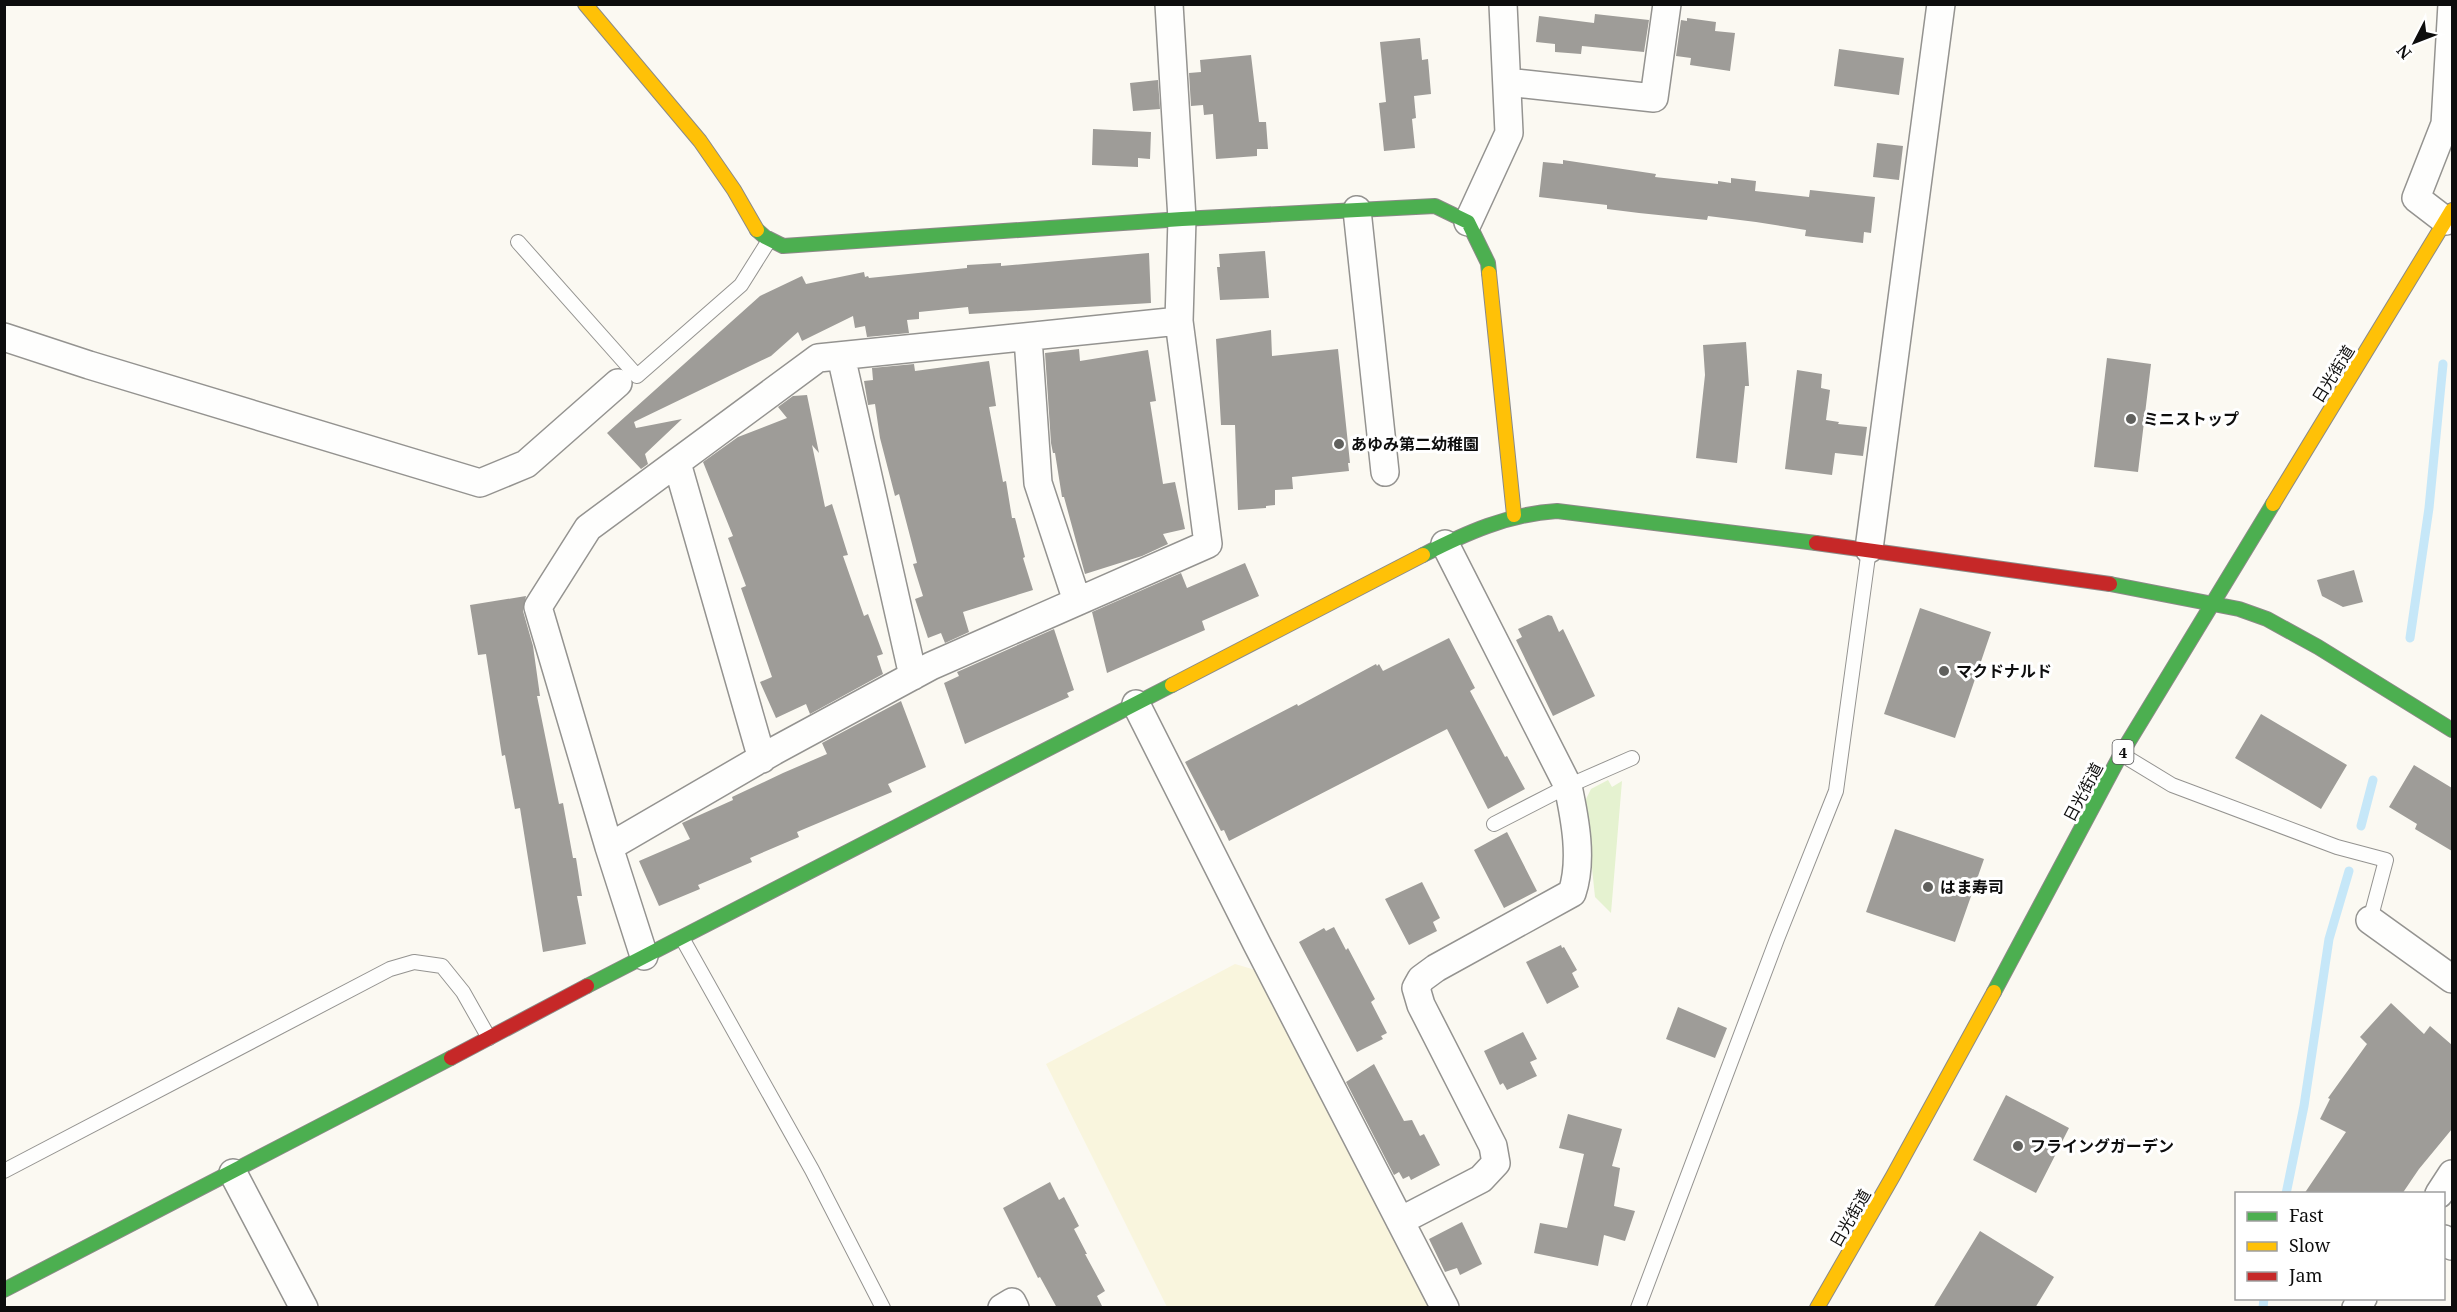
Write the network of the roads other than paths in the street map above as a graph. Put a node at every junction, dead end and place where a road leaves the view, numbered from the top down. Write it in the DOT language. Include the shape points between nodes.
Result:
graph roads {
  1 [pos="585,4"];
  2 [pos="1169,4"];
  3 [pos="1503,4"];
  4 [pos="1667,4"];
  5 [pos="1941,4"];
  6 [pos="2452,4"];
  7 [pos="1507,82"];
  8 [pos="1358,210"];
  9 [pos="2449,216"];
  10 [pos="1182,219"];
  11 [pos="1468,222"];
  12 [pos="518,242"];
  13 [pos="768,242"];
  14 [pos="1179,321"];
  15 [pos="4,337"];
  16 [pos="1028,338"];
  17 [pos="841,356"];
  18 [pos="618,383"];
  19 [pos="677,463"];
  20 [pos="1385,471"];
  21 [pos="1514,515"];
  22 [pos="1445,544"];
  23 [pos="1869,549"];
  24 [pos="1077,602"];
  25 [pos="2212,603"];
  26 [pos="913,676"];
  27 [pos="1136,704"];
  28 [pos="2452,730"];
  29 [pos="2121,754"];
  30 [pos="1632,758"];
  31 [pos="762,759"];
  32 [pos="1568,786"];
  33 [pos="1494,824"];
  34 [pos="609,847"];
  35 [pos="2370,920"];
  36 [pos="682,938"];
  37 [pos="644,956"];
  38 [pos="2452,979"];
  39 [pos="489,1038"];
  40 [pos="4,1171"];
  41 [pos="233,1173"];
  42 [pos="2452,1174"];
  43 [pos="2440,1192"];
  44 [pos="1400,1221"];
  45 [pos="4,1290"];
  46 [pos="304,1308"];
  47 [pos="883,1308"];
  48 [pos="1002,1308"];
  49 [pos="1015,1308"];
  50 [pos="1446,1308"];
  51 [pos="1638,1308"];
  52 [pos="1817,1308"];
  1 -- 13 [label="main road" via="680,114"];
  2 -- 10 [label="street"];
  3 -- 7 [label="street"];
  4 -- 7 [label="street" via="1654,99"];
  5 -- 23 [label="street"];
  6 -- 9 [label="street" via="2445,124 2416,198"];
  7 -- 11 [label="street" via="1509,133"];
  8 -- 10 [label="main road"];
  8 -- 11 [label="main road" via="1435,206"];
  8 -- 20 [label="street"];
  9 -- 25 [label="main road, 日光街道 / 4"];
  10 -- 13 [label="main road" via="783,246"];
  10 -- 14 [label="street"];
  11 -- 21 [label="main road" via="1488,263"];
  12 -- 13 [label="lane" via="637,376 741,285"];
  14 -- 16 [label="street"];
  14 -- 24 [label="street" via="1208,544"];
  15 -- 18 [label="street" via="480,483 526,464"];
  16 -- 17 [label="street"];
  16 -- 24 [label="street" via="1038,483"];
  17 -- 19 [label="street" via="818,358"];
  17 -- 26 [label="street"];
  19 -- 31 [label="street"];
  19 -- 34 [label="street" via="588,528 538,608"];
  21 -- 22 [label="main road"];
  21 -- 23 [label="main road" via="1557,511"];
  22 -- 27 [label="main road"];
  22 -- 32 [label="street"];
  23 -- 25 [label="main road" via="2145,589"];
  23 -- 51 [label="lane" via="1836,791"];
  24 -- 26 [label="street"];
  25 -- 28 [label="main road" via="2267,619"];
  25 -- 29 [label="main road, 日光街道 / 4"];
  26 -- 31 [label="street"];
  27 -- 36 [label="main road"];
  27 -- 44 [label="street"];
  29 -- 35 [label="lane" via="2172,784 2337,847 2386,860"];
  29 -- 52 [label="main road, 日光街道 / 4" via="1994,992"];
  30 -- 32 [label="lane"];
  31 -- 34 [label="street"];
  32 -- 33 [label="lane"];
  32 -- 44 [label="street" via="1574,815 1577,878 1572,893 1436,968 1416,988 1493,1146 1496,1163 1480,1179"];
  34 -- 37 [label="street"];
  35 -- 38 [label="street"];
  36 -- 37 [label="main road"];
  36 -- 47 [label="lane" via="812,1170"];
  37 -- 39 [label="main road"];
  39 -- 40 [label="lane" via="463,992 442,966 414,962 390,969"];
  39 -- 41 [label="main road"];
  41 -- 45 [label="main road"];
  41 -- 46 [label="street"];
  42 -- 43 [label="street"];
  44 -- 50 [label="street"];
  48 -- 49 [label="street" via="1012,1302"];
}
